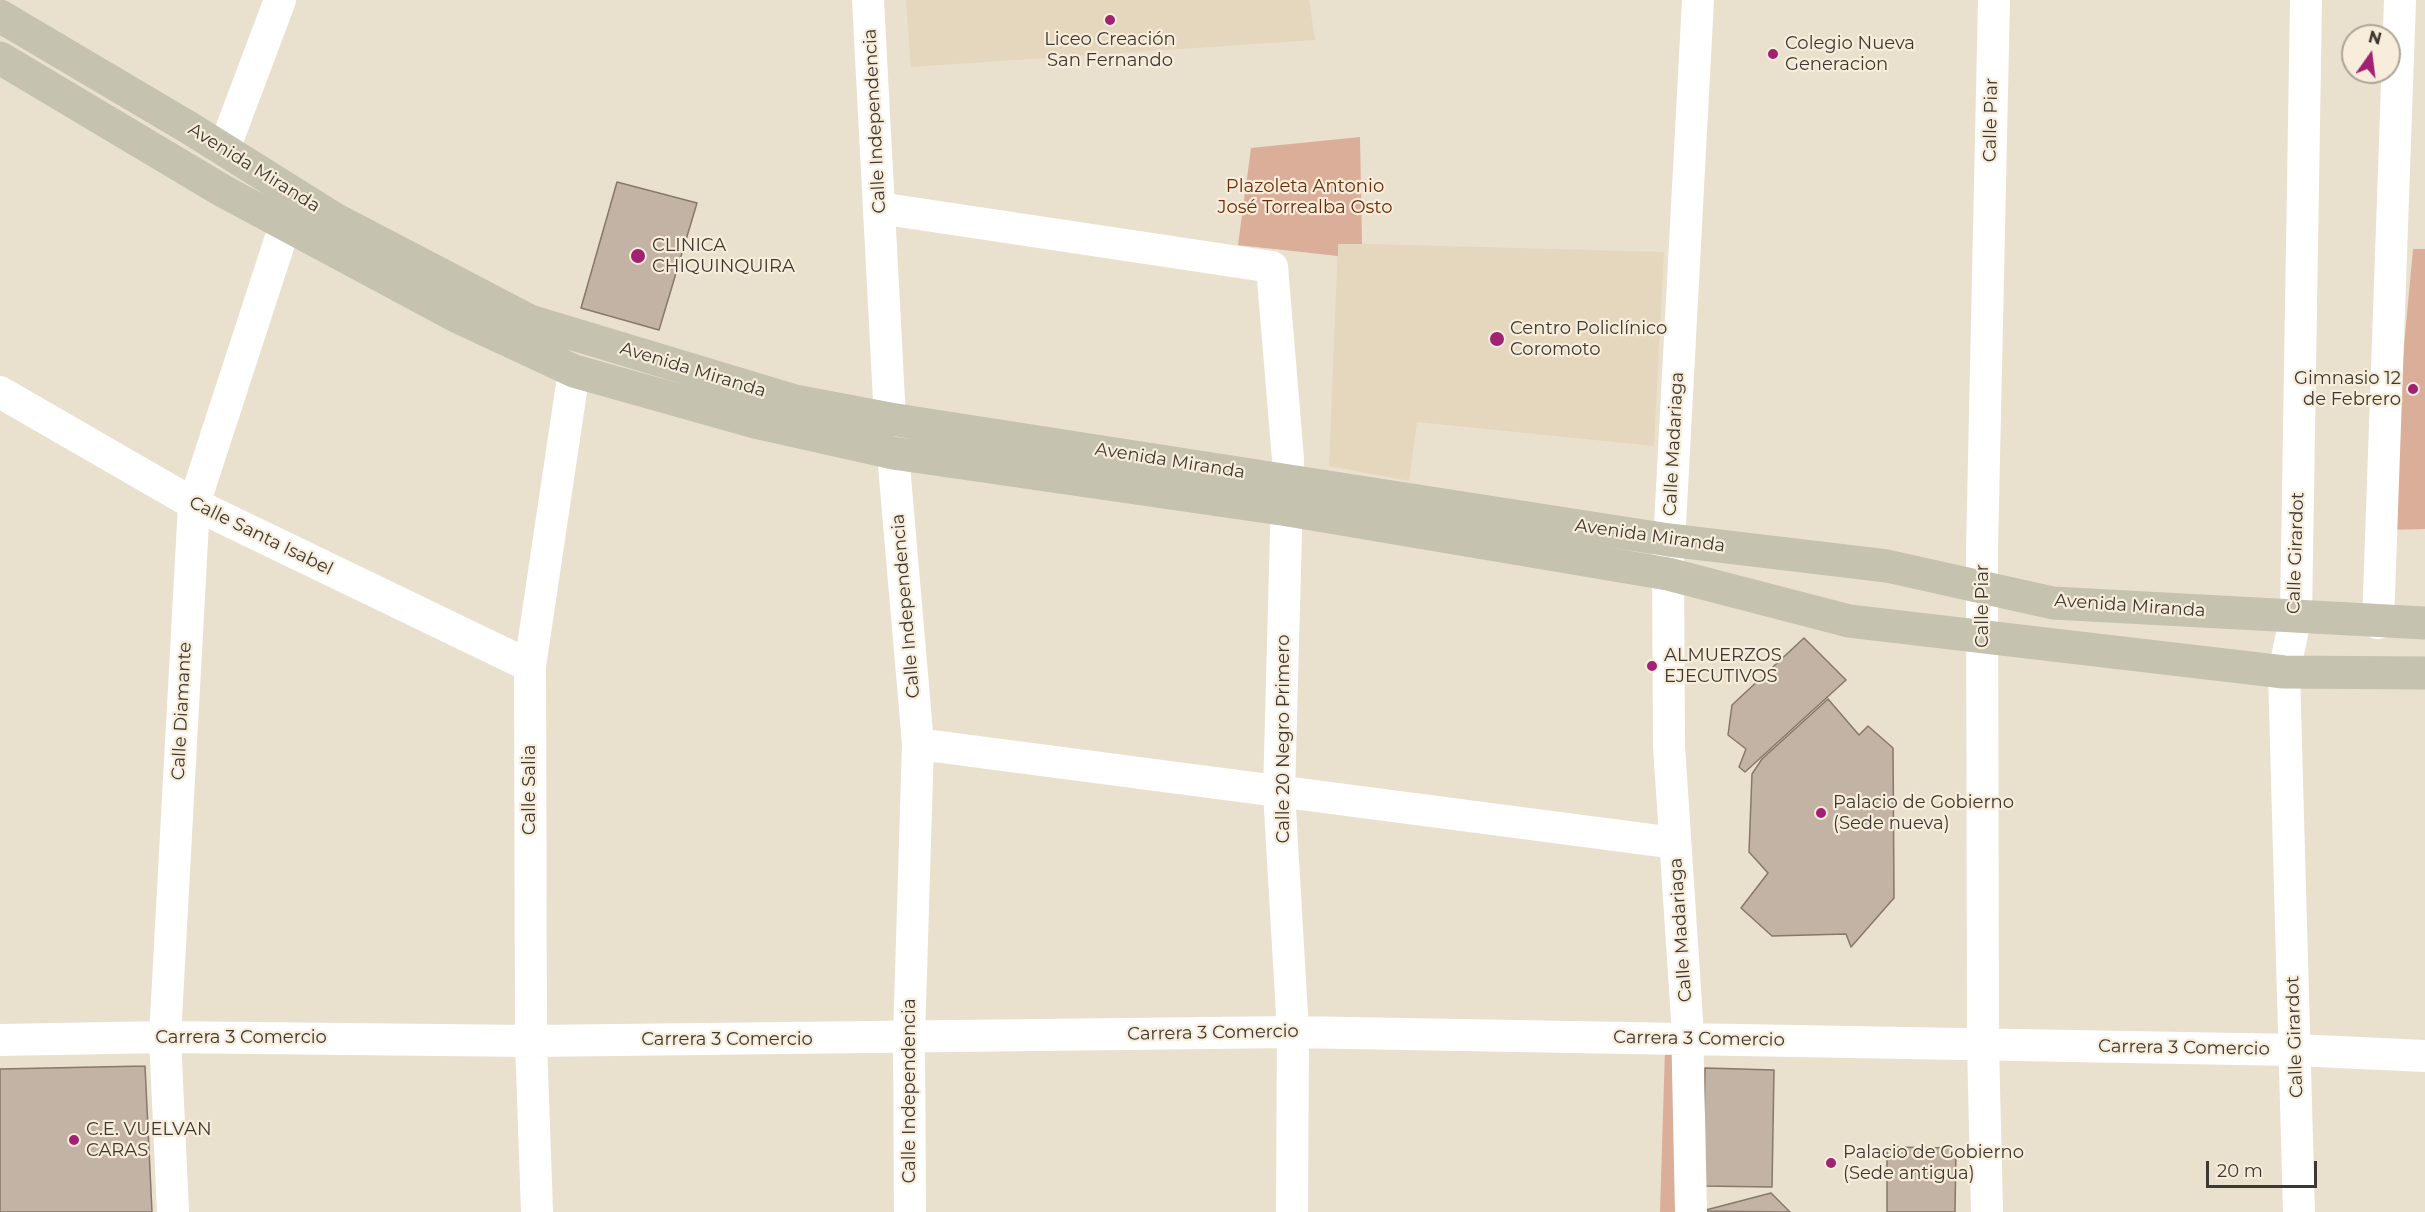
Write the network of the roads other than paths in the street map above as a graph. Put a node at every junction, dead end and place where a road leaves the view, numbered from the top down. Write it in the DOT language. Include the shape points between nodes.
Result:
graph roads {
  1 [pos="280,0"];
  2 [pos="868,0"];
  3 [pos="1698,0"];
  4 [pos="1994,0"];
  5 [pos="2307,0"];
  6 [pos="2400,0"];
  7 [pos="0,16"];
  8 [pos="0,58"];
  9 [pos="224,149"];
  10 [pos="879,208"];
  11 [pos="285,225"];
  12 [pos="574,372"];
  13 [pos="0,392"];
  14 [pos="890,418"];
  15 [pos="893,453"];
  16 [pos="1288,495"];
  17 [pos="194,504"];
  18 [pos="1669,540"];
  19 [pos="1668,574"];
  20 [pos="1984,585"];
  21 [pos="2296,615"];
  22 [pos="2378,622"];
  23 [pos="2425,623"];
  24 [pos="1983,636"];
  25 [pos="530,666"];
  26 [pos="2284,672"];
  27 [pos="2425,673"];
  28 [pos="918,744"];
  29 [pos="1279,792"];
  30 [pos="1675,843"];
  31 [pos="1293,1032"];
  32 [pos="165,1037"];
  33 [pos="909,1038"];
  34 [pos="1688,1039"];
  35 [pos="0,1040"];
  36 [pos="531,1041"];
  37 [pos="1983,1044"];
  38 [pos="2295,1050"];
  39 [pos="2425,1056"];
  40 [pos="174,1212"];
  41 [pos="537,1212"];
  42 [pos="910,1212"];
  43 [pos="1292,1212"];
  44 [pos="1691,1212"];
  45 [pos="1987,1212"];
  46 [pos="2299,1212"];
  1 -- 9 [label="street"];
  2 -- 10 [label="street, Calle Independencia"];
  3 -- 18 [label="street, Calle Madariaga"];
  4 -- 20 [label="street, Calle Piar"];
  5 -- 21 [label="street, Calle Girardot"];
  6 -- 22 [label="street"];
  7 -- 9 [label="main road, Avenida Miranda"];
  8 -- 11 [label="main road, Avenida Miranda"];
  9 -- 14 [label="main road, Avenida Miranda" via="333,218 530,321 795,401"];
  10 -- 14 [label="street, Calle Independencia"];
  10 -- 16 [label="street, Calle 20 Negro Primero" via="1272,267"];
  11 -- 12 [label="main road, Avenida Miranda" via="456,316"];
  11 -- 17 [label="street, Calle Diamante"];
  12 -- 15 [label="main road, Avenida Miranda" via="759,423"];
  12 -- 25 [label="street, Calle Salia"];
  13 -- 17 [label="street, Calle Santa Isabel"];
  14 -- 15 [label="street, Calle Independencia"];
  14 -- 16 [label="main road, Avenida Miranda"];
  15 -- 16 [label="main road, Avenida Miranda"];
  15 -- 28 [label="street, Calle Independencia"];
  16 -- 18 [label="main road, Avenida Miranda"];
  16 -- 19 [label="main road, Avenida Miranda"];
  16 -- 29 [label="street, Calle 20 Negro Primero"];
  17 -- 25 [label="street, Calle Santa Isabel"];
  17 -- 32 [label="street, Calle Diamante"];
  18 -- 19 [label="street, Calle Madariaga"];
  18 -- 20 [label="main road, Avenida Miranda" via="1887,566"];
  19 -- 24 [label="main road, Avenida Miranda" via="1849,621"];
  19 -- 30 [label="street, Calle Madariaga" via="1669,747"];
  20 -- 21 [label="main road, Avenida Miranda" via="2053,603"];
  20 -- 24 [label="street, Calle Piar"];
  21 -- 22 [label="main road, Avenida Miranda"];
  21 -- 26 [label="street, Calle Girardot"];
  22 -- 23 [label="main road, Avenida Miranda"];
  24 -- 26 [label="main road, Avenida Miranda"];
  24 -- 37 [label="street, Calle Piar"];
  25 -- 36 [label="street, Calle Salia"];
  26 -- 27 [label="main road, Avenida Miranda"];
  26 -- 38 [label="street, Calle Girardot"];
  28 -- 29 [label="street"];
  28 -- 33 [label="street, Calle Independencia"];
  29 -- 30 [label="street"];
  29 -- 31 [label="street, Calle 20 Negro Primero"];
  30 -- 34 [label="street, Calle Madariaga"];
  31 -- 33 [label="street, Carrera 3 Comercio"];
  31 -- 34 [label="street, Carrera 3 Comercio"];
  31 -- 43 [label="street, Calle 20 Negro Primero"];
  32 -- 35 [label="street, Carrera 3 Comercio"];
  32 -- 36 [label="street, Carrera 3 Comercio"];
  32 -- 40 [label="street, Calle Diamante"];
  33 -- 36 [label="street, Carrera 3 Comercio"];
  33 -- 42 [label="street, Calle Independencia"];
  34 -- 37 [label="street, Carrera 3 Comercio"];
  34 -- 44 [label="street, Calle Madariaga"];
  36 -- 41 [label="street, Calle Salia"];
  37 -- 38 [label="street, Carrera 3 Comercio"];
  37 -- 45 [label="street, Calle Piar"];
  38 -- 39 [label="street, Carrera 3 Comercio"];
  38 -- 46 [label="street, Calle Girardot"];
}
